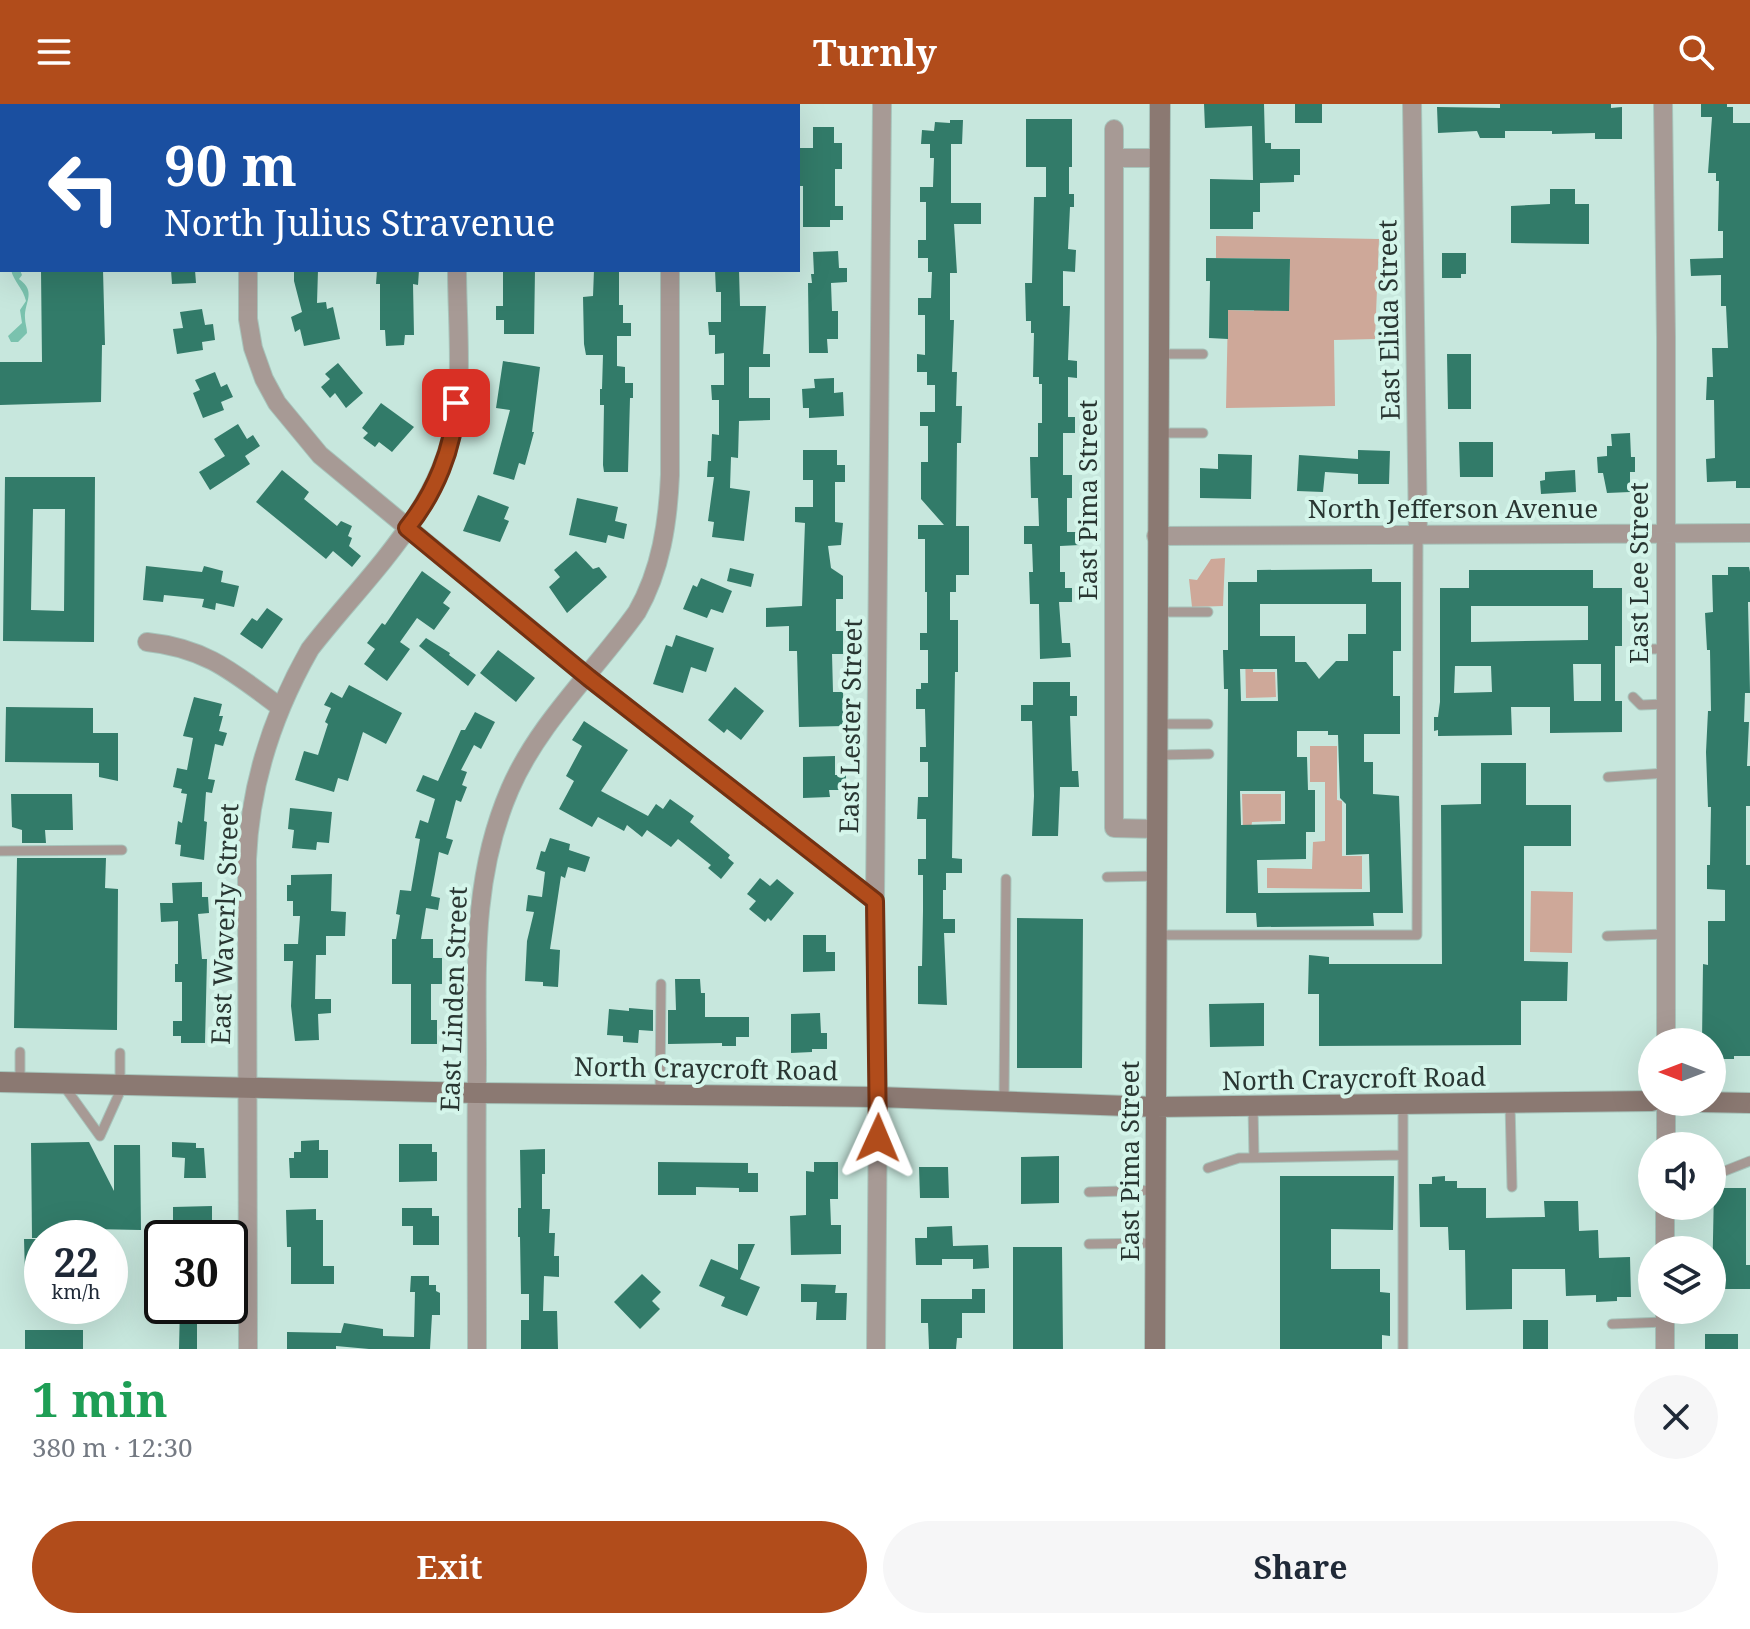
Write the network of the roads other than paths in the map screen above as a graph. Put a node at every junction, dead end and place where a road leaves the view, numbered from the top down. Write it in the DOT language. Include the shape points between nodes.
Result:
graph roads {
  1 [pos="882,104"];
  2 [pos="1160,104"];
  3 [pos="1412,104"];
  4 [pos="1663,104"];
  5 [pos="1114,129"];
  6 [pos="1114,158"];
  7 [pos="1159,158"];
  8 [pos="248,272"];
  9 [pos="457,272"];
  10 [pos="670,272"];
  11 [pos="1157,354"];
  12 [pos="1203,354"];
  13 [pos="1157,433"];
  14 [pos="1203,433"];
  15 [pos="407,528"];
  16 [pos="1665,533"];
  17 [pos="1750,533"];
  18 [pos="1156,536"];
  19 [pos="1418,536"];
  20 [pos="1156,612"];
  21 [pos="1208,612"];
  22 [pos="147,642"];
  23 [pos="1665,649"];
  24 [pos="1634,656"];
  25 [pos="586,676"];
  26 [pos="1633,697"];
  27 [pos="1665,704"];
  28 [pos="280,707"];
  29 [pos="1156,724"];
  30 [pos="1208,724"];
  31 [pos="1209,754"];
  32 [pos="1156,755"];
  33 [pos="1666,773"];
  34 [pos="1608,777"];
  35 [pos="1157,829"];
  36 [pos="122,850"];
  37 [pos="0,851"];
  38 [pos="1156,876"];
  39 [pos="1107,877"];
  40 [pos="1006,879"];
  41 [pos="875,901"];
  42 [pos="1666,934"];
  43 [pos="1156,935"];
  44 [pos="1607,936"];
  45 [pos="661,984"];
  46 [pos="1666,1028"];
  47 [pos="20,1052"];
  48 [pos="120,1053"];
  49 [pos="10,1082"];
  50 [pos="62,1083"];
  51 [pos="122,1084"];
  52 [pos="247,1086"];
  53 [pos="476,1093"];
  54 [pos="660,1095"];
  55 [pos="878,1097"];
  56 [pos="1638,1101"];
  57 [pos="1004,1102"];
  58 [pos="1510,1103"];
  59 [pos="1726,1103"];
  60 [pos="1750,1103"];
  61 [pos="1403,1104"];
  62 [pos="1253,1106"];
  63 [pos="1156,1107"];
  64 [pos="1403,1155"];
  65 [pos="1254,1157"];
  66 [pos="1750,1161"];
  67 [pos="1208,1168"];
  68 [pos="1726,1170"];
  69 [pos="1512,1187"];
  70 [pos="1156,1190"];
  71 [pos="1089,1192"];
  72 [pos="1156,1243"];
  73 [pos="1089,1244"];
  74 [pos="1638,1320"];
  75 [pos="1612,1324"];
  76 [pos="1665,1324"];
  77 [pos="248,1349"];
  78 [pos="477,1349"];
  79 [pos="876,1349"];
  80 [pos="1155,1349"];
  81 [pos="1403,1349"];
  82 [pos="1665,1349"];
  1 -- 41 [label="street, East Lester Street"];
  2 -- 7 [label="main road, East Pima Street"];
  3 -- 19 [label="street, East Elida Street"];
  4 -- 16 [label="street, East Lee Street"];
  5 -- 6 [label="street, East Pima Street"];
  6 -- 7 [label="street"];
  6 -- 35 [label="street, East Pima Street" via="1114,828"];
  7 -- 11 [label="main road, East Pima Street"];
  8 -- 15 [label="street" via="253,348 277,403 320,455"];
  9 -- 15 [label="street, East Waverly Street" via="455,420 431,492"];
  10 -- 25 [label="street, East Linden Street" via="670,475 662,547 637,612"];
  11 -- 12 [label="lane"];
  11 -- 13 [label="main road, East Pima Street"];
  13 -- 14 [label="lane"];
  13 -- 18 [label="main road, East Pima Street"];
  15 -- 25 [label="street"];
  15 -- 28 [label="street, East Waverly Street" via="310,649"];
  16 -- 17 [label="street, North Jefferson Avenue"];
  16 -- 19 [label="street, North Jefferson Avenue"];
  16 -- 23 [label="street, East Lee Street"];
  18 -- 19 [label="street, North Jefferson Avenue"];
  18 -- 20 [label="main road, East Pima Street"];
  19 -- 43 [label="lane" via="1417,935"];
  20 -- 21 [label="lane"];
  20 -- 29 [label="main road, East Pima Street"];
  22 -- 28 [label="street" via="216,660"];
  23 -- 24 [label="lane" via="1644,649"];
  23 -- 27 [label="street, East Lee Street"];
  25 -- 41 [label="street"];
  25 -- 53 [label="street, East Linden Street" via="538,737 497,822 480,896"];
  26 -- 27 [label="lane" via="1641,705"];
  27 -- 33 [label="street, East Lee Street"];
  28 -- 52 [label="street, East Waverly Street" via="262,759 248,829"];
  29 -- 30 [label="lane"];
  29 -- 32 [label="main road, East Pima Street"];
  31 -- 32 [label="lane"];
  32 -- 35 [label="main road, East Pima Street"];
  33 -- 34 [label="lane"];
  33 -- 42 [label="street, East Lee Street"];
  35 -- 38 [label="main road, East Pima Street"];
  36 -- 37 [label="lane"];
  38 -- 39 [label="lane"];
  38 -- 43 [label="main road, East Pima Street"];
  40 -- 57 [label="lane"];
  41 -- 55 [label="street, East Lester Street"];
  42 -- 44 [label="lane"];
  42 -- 46 [label="street, East Lee Street"];
  43 -- 63 [label="main road, East Pima Street"];
  45 -- 54 [label="lane"];
  47 -- 49 [label="lane"];
  48 -- 51 [label="lane"];
  49 -- 50 [label="main road, North Craycroft Road"];
  50 -- 51 [label="main road, North Craycroft Road"];
  50 -- 51 [label="lane" via="100,1136"];
  51 -- 52 [label="main road, North Craycroft Road"];
  52 -- 53 [label="main road, North Craycroft Road"];
  52 -- 77 [label="street, East Waverly Street"];
  53 -- 54 [label="main road, North Craycroft Road"];
  53 -- 78 [label="street, East Linden Street"];
  54 -- 55 [label="main road, North Craycroft Road"];
  55 -- 57 [label="main road, North Craycroft Road"];
  55 -- 79 [label="street, East Lester Street"];
  56 -- 58 [label="main road, North Craycroft Road"];
  57 -- 63 [label="main road, North Craycroft Road"];
  58 -- 61 [label="main road, North Craycroft Road"];
  58 -- 69 [label="lane"];
  59 -- 60 [label="main road"];
  61 -- 62 [label="main road, North Craycroft Road"];
  61 -- 64 [label="lane"];
  62 -- 63 [label="main road, North Craycroft Road"];
  62 -- 65 [label="lane"];
  63 -- 70 [label="main road, East Pima Street"];
  64 -- 65 [label="lane"];
  64 -- 81 [label="lane"];
  65 -- 67 [label="lane"];
  66 -- 68 [label="lane"];
  70 -- 71 [label="lane"];
  70 -- 72 [label="main road, East Pima Street"];
  72 -- 73 [label="lane"];
  72 -- 80 [label="main road, East Pima Street"];
  74 -- 75 [label="lane"];
  76 -- 82 [label="street"];
}
